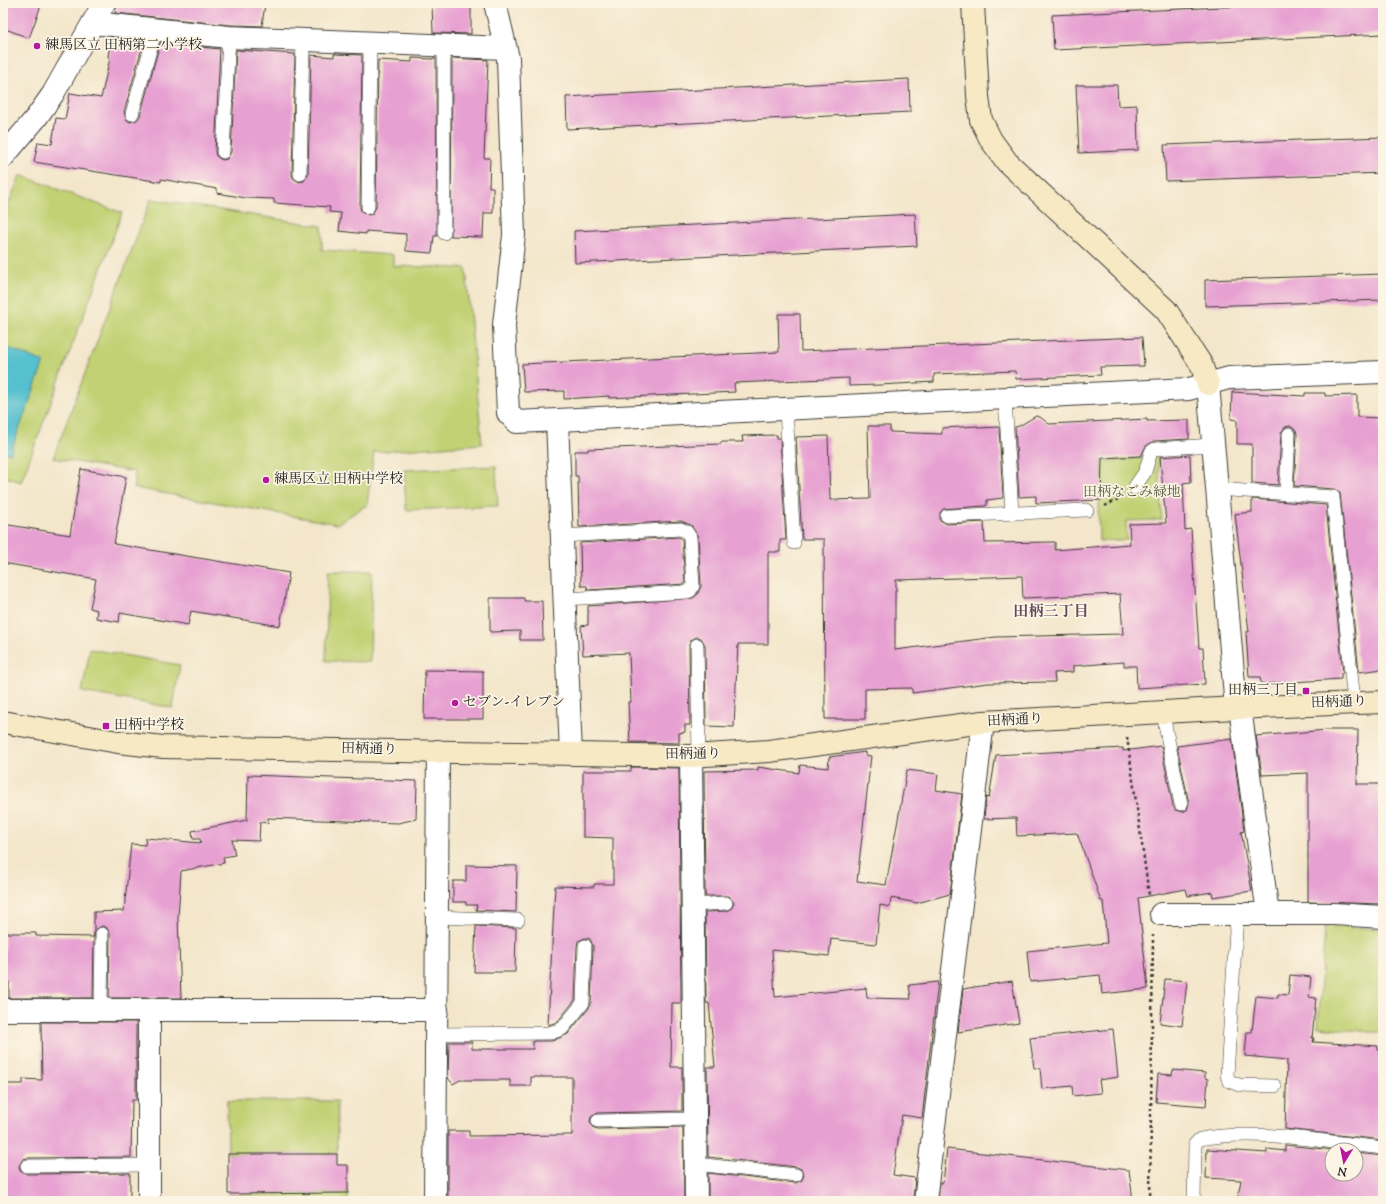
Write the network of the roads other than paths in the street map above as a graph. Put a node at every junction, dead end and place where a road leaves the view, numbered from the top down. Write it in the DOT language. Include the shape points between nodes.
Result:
graph roads {
  1 [pos="104,3"];
  2 [pos="495,3"];
  3 [pos="973,3"];
  4 [pos="93,23"];
  5 [pos="156,29"];
  6 [pos="229,37"];
  7 [pos="303,40"];
  8 [pos="370,43"];
  9 [pos="444,46"];
  10 [pos="505,48"];
  11 [pos="132,114"];
  12 [pos="223,152"];
  13 [pos="3,157"];
  14 [pos="300,174"];
  15 [pos="368,207"];
  16 [pos="444,233"];
  17 [pos="1383,372"];
  18 [pos="1208,384"];
  19 [pos="1005,399"];
  20 [pos="786,410"];
  21 [pos="557,421"];
  22 [pos="1289,434"];
  23 [pos="1212,446"];
  24 [pos="1134,488"];
  25 [pos="1216,489"];
  26 [pos="1286,494"];
  27 [pos="1088,510"];
  28 [pos="1012,513"];
  29 [pos="947,516"];
  30 [pos="562,536"];
  31 [pos="794,543"];
  32 [pos="564,599"];
  33 [pos="697,645"];
  34 [pos="1374,700"];
  35 [pos="1238,708"];
  36 [pos="1165,712"];
  37 [pos="3,722"];
  38 [pos="982,722"];
  39 [pos="438,751"];
  40 [pos="570,754"];
  41 [pos="695,756"];
  42 [pos="1181,804"];
  43 [pos="726,903"];
  44 [pos="692,905"];
  45 [pos="1238,914"];
  46 [pos="1268,914"];
  47 [pos="1155,916"];
  48 [pos="437,917"];
  49 [pos="1383,917"];
  50 [pos="518,920"];
  51 [pos="102,934"];
  52 [pos="585,946"];
  53 [pos="3,1010"];
  54 [pos="101,1010"];
  55 [pos="436,1010"];
  56 [pos="149,1011"];
  57 [pos="436,1034"];
  58 [pos="1275,1086"];
  59 [pos="695,1119"];
  60 [pos="598,1121"];
  61 [pos="1383,1148"];
  62 [pos="696,1164"];
  63 [pos="149,1165"];
  64 [pos="27,1166"];
  65 [pos="796,1175"];
  66 [pos="149,1201"];
  67 [pos="435,1201"];
  68 [pos="696,1201"];
  69 [pos="925,1201"];
  70 [pos="1194,1201"];
  1 -- 4 [label="street"];
  2 -- 10 [label="street"];
  3 -- 18 [label="street" via="981,120 991,140 1007,162 1166,310 1201,364"];
  4 -- 5 [label="street"];
  4 -- 13 [label="street" via="53,94"];
  5 -- 6 [label="street"];
  5 -- 11 [label="lane"];
  6 -- 7 [label="street"];
  6 -- 12 [label="lane"];
  7 -- 8 [label="street"];
  7 -- 14 [label="lane"];
  8 -- 9 [label="street"];
  8 -- 15 [label="lane"];
  9 -- 10 [label="street"];
  9 -- 16 [label="lane"];
  10 -- 21 [label="street" via="508,58 514,235 504,324 508,413 517,422"];
  17 -- 18 [label="street" via="1229,378"];
  18 -- 19 [label="street" via="1189,389"];
  18 -- 23 [label="street"];
  19 -- 20 [label="street"];
  19 -- 28 [label="lane"];
  20 -- 21 [label="street"];
  20 -- 31 [label="lane"];
  21 -- 30 [label="street"];
  22 -- 26 [label="lane"];
  23 -- 24 [label="lane" via="1155,449 1151,452 1145,472"];
  23 -- 25 [label="street"];
  25 -- 26 [label="lane"];
  25 -- 35 [label="street"];
  26 -- 34 [label="lane" via="1333,497"];
  27 -- 28 [label="lane"];
  28 -- 29 [label="lane"];
  30 -- 32 [label="street"];
  30 -- 32 [label="lane" via="681,529 690,537 693,586 687,592"];
  32 -- 40 [label="street"];
  33 -- 41 [label="lane"];
  34 -- 35 [label="street, 田柄通り"];
  35 -- 36 [label="street, 田柄通り"];
  35 -- 46 [label="street"];
  36 -- 38 [label="street, 田柄通り"];
  36 -- 42 [label="lane" via="1165,724"];
  37 -- 39 [label="street, 田柄通り" via="144,745"];
  38 -- 41 [label="street, 田柄通り" via="769,751"];
  38 -- 69 [label="street"];
  39 -- 40 [label="street, 田柄通り"];
  39 -- 48 [label="street"];
  40 -- 41 [label="street, 田柄通り"];
  41 -- 44 [label="street"];
  43 -- 44 [label="lane"];
  44 -- 59 [label="street"];
  45 -- 46 [label="street"];
  45 -- 47 [label="street"];
  45 -- 58 [label="lane" via="1227,1076 1229,1081 1239,1085"];
  46 -- 49 [label="street"];
  48 -- 50 [label="lane"];
  48 -- 55 [label="street"];
  51 -- 54 [label="lane"];
  52 -- 57 [label="lane" via="583,1003 562,1029 550,1032"];
  53 -- 54 [label="street"];
  54 -- 56 [label="street"];
  55 -- 56 [label="street"];
  55 -- 57 [label="street"];
  56 -- 63 [label="street"];
  57 -- 67 [label="street"];
  59 -- 60 [label="lane"];
  59 -- 62 [label="street"];
  61 -- 70 [label="lane" via="1266,1136 1200,1138 1196,1144"];
  62 -- 65 [label="lane"];
  62 -- 68 [label="street"];
  63 -- 64 [label="lane"];
  63 -- 66 [label="street"];
}
